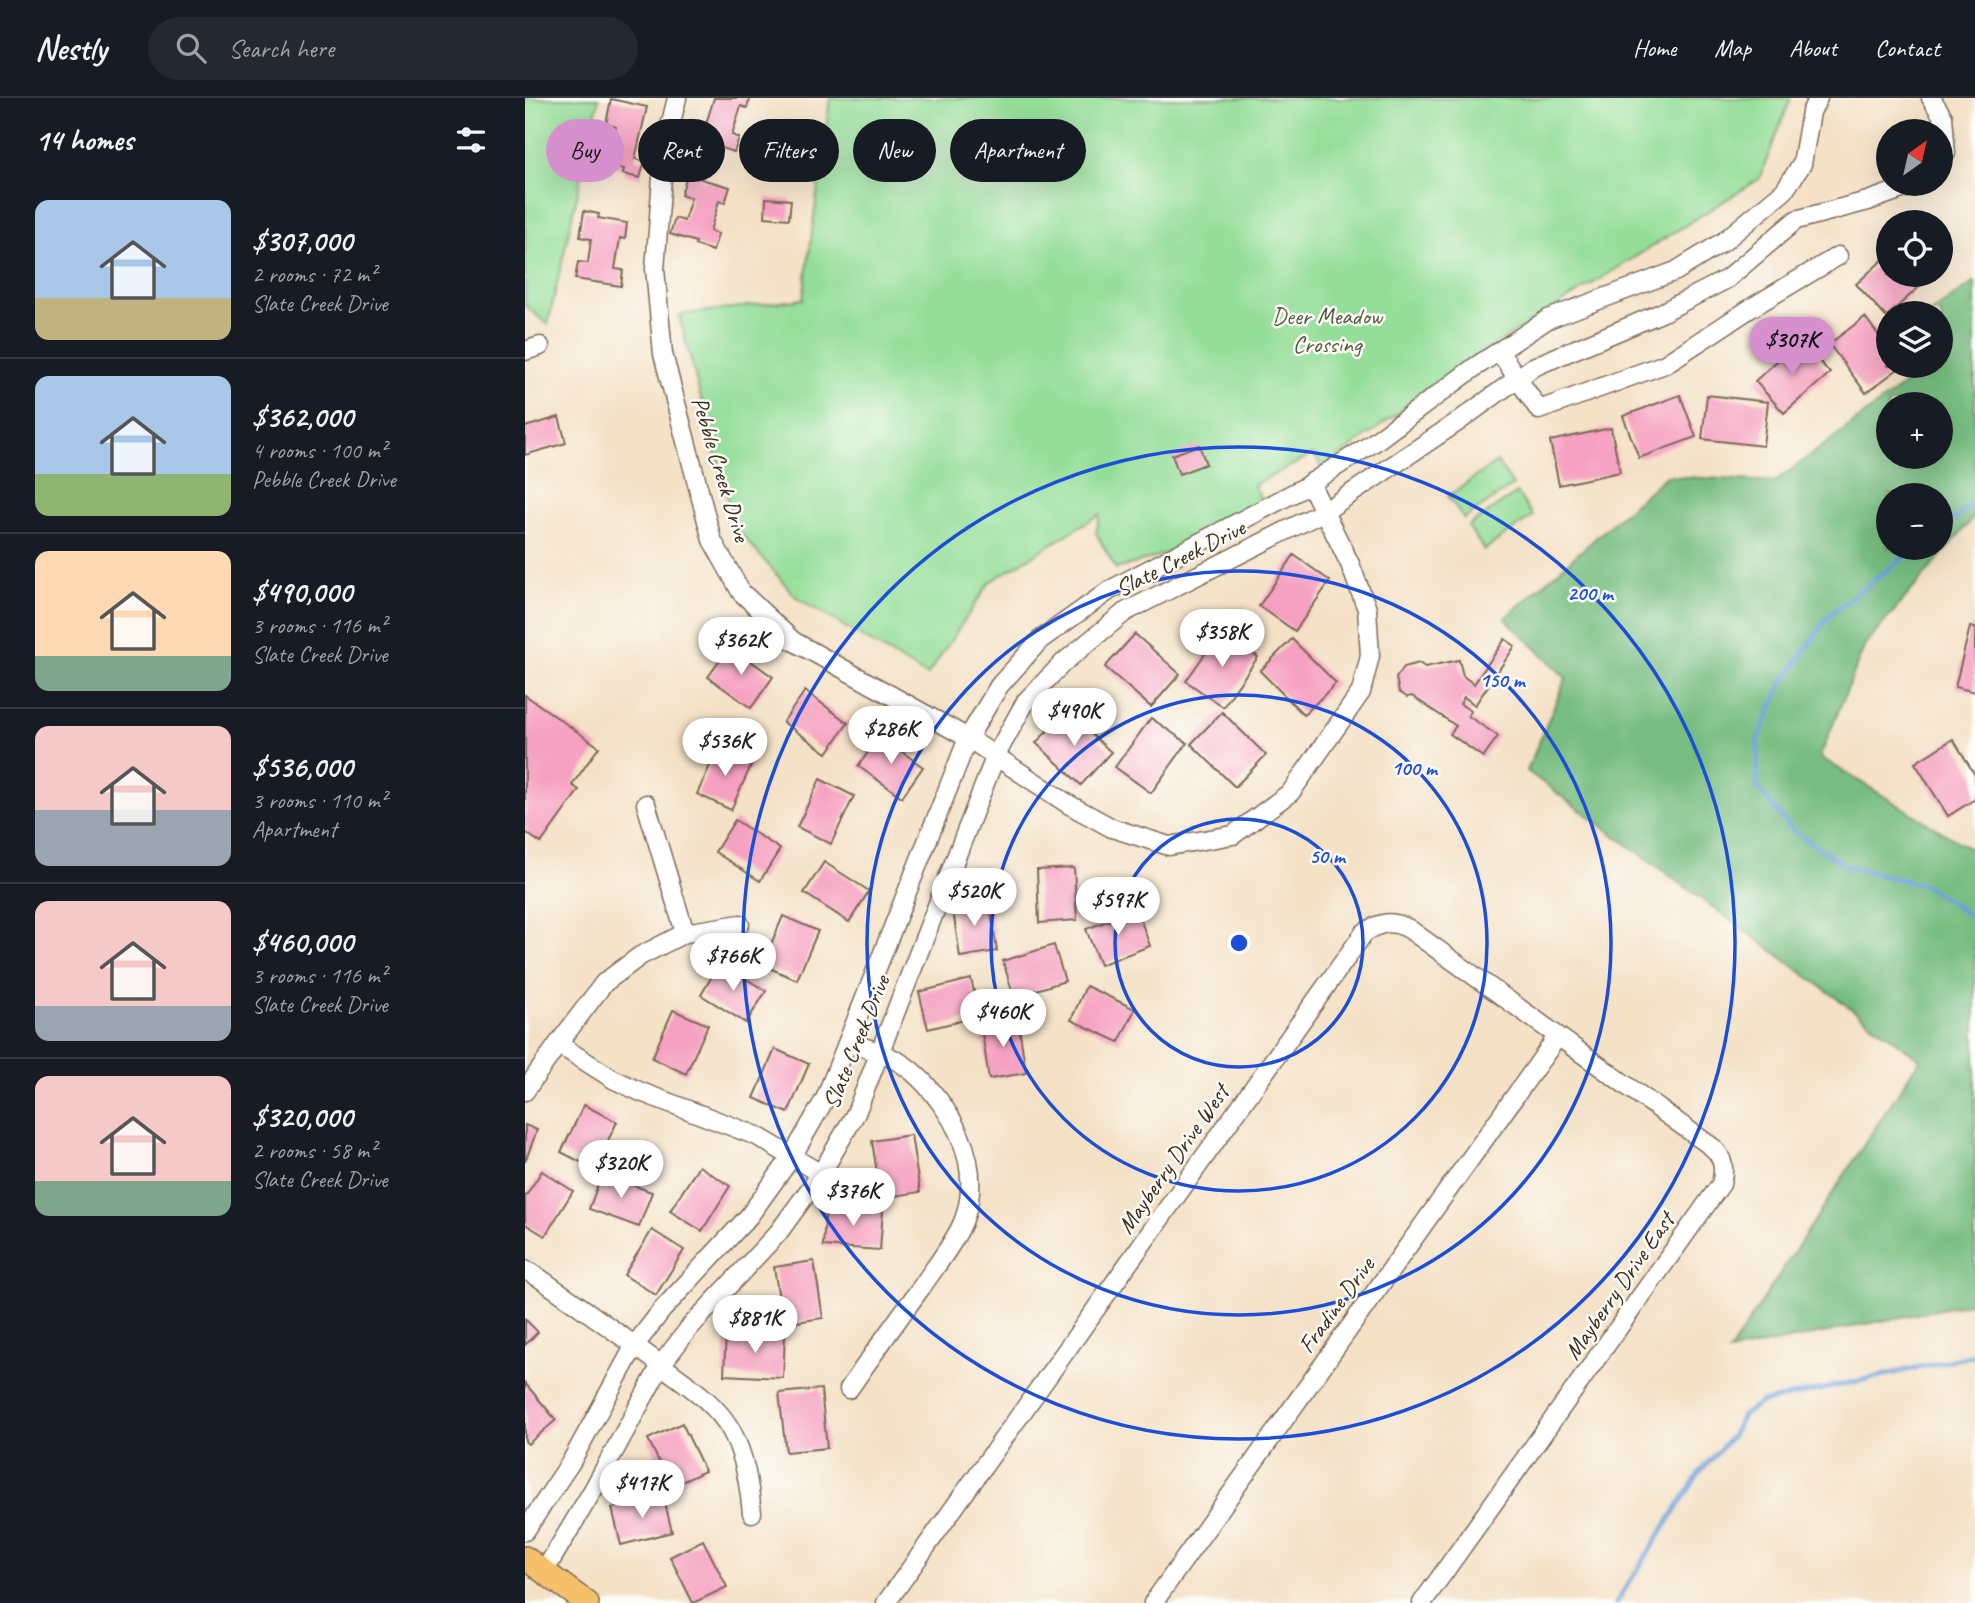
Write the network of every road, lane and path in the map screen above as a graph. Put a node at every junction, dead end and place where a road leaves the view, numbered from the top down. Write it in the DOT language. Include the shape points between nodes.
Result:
graph roads {
  1 [pos="677,98"];
  2 [pos="1818,98"];
  3 [pos="1931,98"];
  4 [pos="1943,119"];
  5 [pos="1882,196"];
  6 [pos="1838,256"];
  7 [pos="1499,351"];
  8 [pos="1517,379"];
  9 [pos="1310,484"];
  10 [pos="1325,511"];
  11 [pos="968,738"];
  12 [pos="996,755"];
  13 [pos="646,804"];
  14 [pos="740,924"];
  15 [pos="685,933"];
  16 [pos="1558,1036"];
  17 [pos="849,1043"];
  18 [pos="558,1044"];
  19 [pos="881,1052"];
  20 [pos="525,1091"];
  21 [pos="793,1156"];
  22 [pos="821,1174"];
  23 [pos="525,1270"];
  24 [pos="635,1345"];
  25 [pos="661,1366"];
  26 [pos="849,1389"];
  27 [pos="753,1513"];
  28 [pos="525,1531"];
  29 [pos="525,1558"];
  30 [pos="544,1572"];
  31 [pos="587,1603"];
  32 [pos="886,1603"];
  33 [pos="1153,1603"];
  34 [pos="1422,1603"];
  1 -- 11 [label="street, Pebble Creek Drive" via="664,151 655,269 663,354 712,540 741,592 793,641"];
  2 -- 7 [label="street, Slate Creek Drive" via="1811,112 1803,164 1784,191 1723,243 1676,271 1548,319"];
  3 -- 4 [label="street"];
  5 -- 8 [label="street, Slate Creek Drive" via="1796,220 1727,279"];
  6 -- 8 [label="street" via="1665,364 1539,410"];
  7 -- 8 [label="street"];
  7 -- 9 [label="street, Slate Creek Drive"];
  8 -- 10 [label="street, Slate Creek Drive"];
  9 -- 10 [label="street, Pebble Creek Drive"];
  9 -- 11 [label="street, Slate Creek Drive" via="1109,590 1039,640 999,686"];
  10 -- 12 [label="street, Slate Creek Drive" via="1125,612 1063,663 1026,701"];
  10 -- 12 [label="street, Pebble Creek Drive" via="1367,610 1370,656 1361,692 1291,792 1233,835 1169,846 1112,828"];
  11 -- 12 [label="street, Pebble Creek Drive"];
  11 -- 17 [label="street, Slate Creek Drive"];
  12 -- 19 [label="street, Slate Creek Drive"];
  13 -- 15 [label="street"];
  14 -- 15 [label="street"];
  15 -- 18 [label="street" via="640,956 604,983"];
  16 -- 32 [label="street, Mayberry Drive West" via="1398,923 1385,922 1364,933"];
  16 -- 33 [label="street, Fradine Drive"];
  16 -- 34 [label="street, Mayberry Drive East" via="1712,1147 1723,1162 1724,1174"];
  17 -- 19 [label="street"];
  17 -- 21 [label="street, Slate Creek Drive"];
  18 -- 20 [label="street"];
  18 -- 21 [label="street" via="641,1093 757,1136"];
  19 -- 22 [label="street, Slate Creek Drive" via="856,1114"];
  19 -- 26 [label="street" via="906,1065 956,1125 969,1155 970,1189 963,1222"];
  21 -- 22 [label="street"];
  21 -- 24 [label="street, Slate Creek Drive" via="749,1216"];
  22 -- 25 [label="street, Slate Creek Drive" via="778,1233 690,1327"];
  23 -- 24 [label="street"];
  24 -- 25 [label="street"];
  24 -- 28 [label="street, Slate Creek Drive" via="571,1462"];
  25 -- 27 [label="street" via="718,1411 732,1431"];
  25 -- 30 [label="street, Slate Creek Drive"];
  29 -- 30 [label="main road"];
  30 -- 31 [label="main road"];
}
